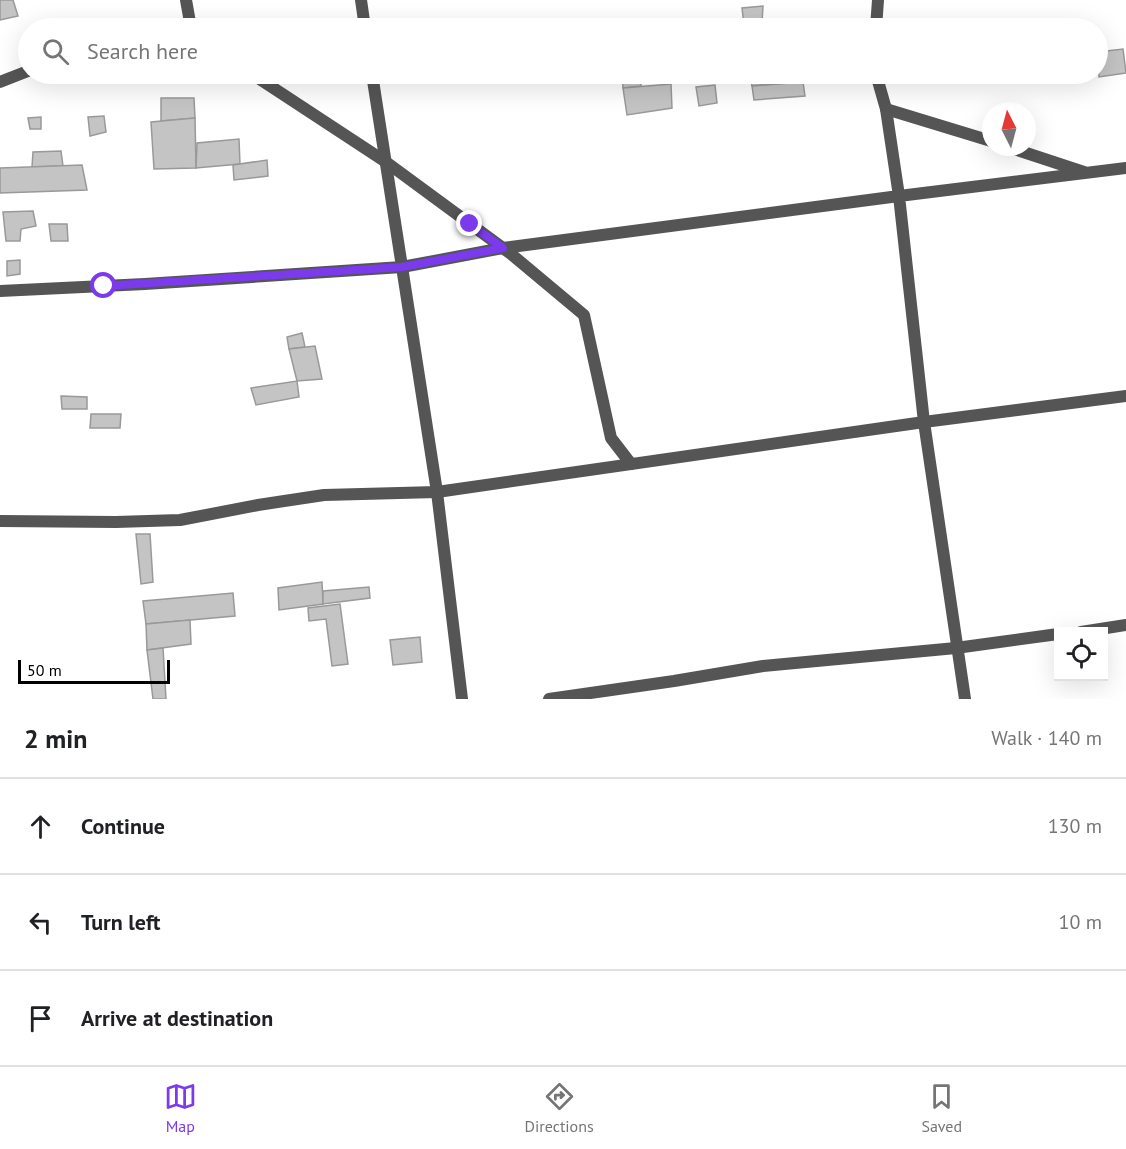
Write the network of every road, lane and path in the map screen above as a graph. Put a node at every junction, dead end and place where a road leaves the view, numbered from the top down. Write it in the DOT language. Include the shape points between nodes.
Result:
graph roads {
  1 [pos="186,0"];
  2 [pos="361,0"];
  3 [pos="878,0"];
  4 [pos="189,18"];
  5 [pos="364,18"];
  6 [pos="877,18"];
  7 [pos="18,74"];
  8 [pos="0,82"];
  9 [pos="267,84"];
  10 [pos="374,84"];
  11 [pos="879,84"];
  12 [pos="886,110"];
  13 [pos="982,138"];
  14 [pos="1036,156"];
  15 [pos="386,162"];
  16 [pos="1126,168"];
  17 [pos="1088,173"];
  18 [pos="899,196"];
  19 [pos="503,248"];
  20 [pos="402,267"];
  21 [pos="0,291"];
  22 [pos="1126,396"];
  23 [pos="924,422"];
  24 [pos="631,464"];
  25 [pos="437,492"];
  26 [pos="0,521"];
  27 [pos="1126,626"];
  28 [pos="1108,628"];
  29 [pos="1054,635"];
  30 [pos="956,648"];
  31 [pos="462,699"];
  32 [pos="549,699"];
  33 [pos="965,699"];
  1 -- 4 [label="street"];
  2 -- 5 [label="street"];
  3 -- 6 [label="street"];
  7 -- 8 [label="street"];
  9 -- 15 [label="street"];
  10 -- 15 [label="street"];
  11 -- 12 [label="street"];
  12 -- 13 [label="street"];
  12 -- 18 [label="street"];
  14 -- 17 [label="street"];
  15 -- 19 [label="street"];
  15 -- 20 [label="street"];
  16 -- 17 [label="street"];
  17 -- 18 [label="street"];
  18 -- 19 [label="street"];
  18 -- 23 [label="street"];
  19 -- 20 [label="street"];
  19 -- 24 [label="street" via="584,315 611,438"];
  20 -- 21 [label="street"];
  20 -- 25 [label="street"];
  22 -- 23 [label="street"];
  23 -- 24 [label="street"];
  23 -- 30 [label="street"];
  24 -- 25 [label="street"];
  25 -- 26 [label="street" via="324,495 180,520"];
  25 -- 31 [label="street"];
  27 -- 28 [label="street"];
  29 -- 30 [label="street"];
  30 -- 32 [label="street" via="763,666"];
  30 -- 33 [label="street"];
}
